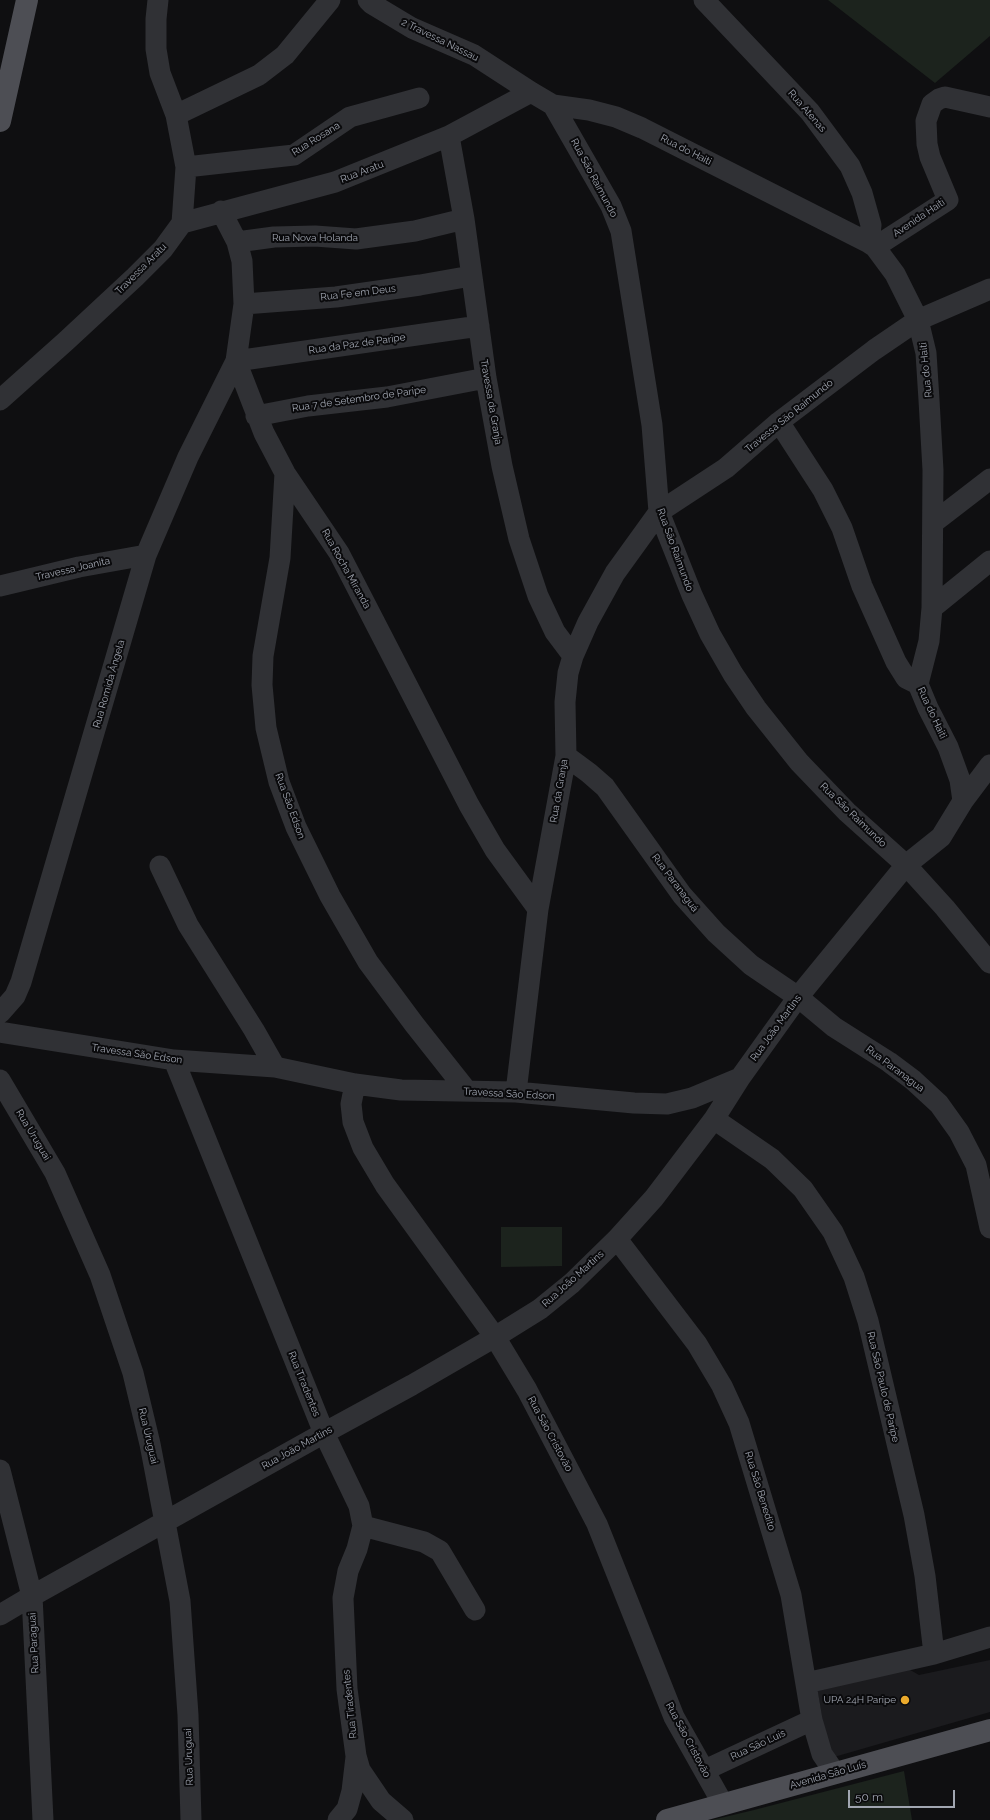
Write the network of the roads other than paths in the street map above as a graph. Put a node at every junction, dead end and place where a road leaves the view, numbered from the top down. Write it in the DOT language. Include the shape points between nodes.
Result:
graph roads {
  1 [pos="27,0"];
  2 [pos="158,0"];
  3 [pos="330,0"];
  4 [pos="368,0"];
  5 [pos="704,0"];
  6 [pos="531,92"];
  7 [pos="419,98"];
  8 [pos="553,105"];
  9 [pos="990,107"];
  10 [pos="176,114"];
  11 [pos="0,121"];
  12 [pos="449,136"];
  13 [pos="186,166"];
  14 [pos="221,211"];
  15 [pos="464,219"];
  16 [pos="182,223"];
  17 [pos="237,242"];
  18 [pos="872,245"];
  19 [pos="471,276"];
  20 [pos="990,289"];
  21 [pos="244,304"];
  22 [pos="918,320"];
  23 [pos="479,326"];
  24 [pos="236,361"];
  25 [pos="486,378"];
  26 [pos="0,400"];
  27 [pos="256,416"];
  28 [pos="779,422"];
  29 [pos="285,473"];
  30 [pos="990,479"];
  31 [pos="659,512"];
  32 [pos="933,523"];
  33 [pos="146,555"];
  34 [pos="990,561"];
  35 [pos="0,586"];
  36 [pos="932,608"];
  37 [pos="573,656"];
  38 [pos="918,684"];
  39 [pos="566,756"];
  40 [pos="990,765"];
  41 [pos="962,801"];
  42 [pos="906,865"];
  43 [pos="160,866"];
  44 [pos="538,909"];
  45 [pos="990,963"];
  46 [pos="798,997"];
  47 [pos="0,1013"];
  48 [pos="0,1032"];
  49 [pos="174,1060"];
  50 [pos="275,1067"];
  51 [pos="740,1078"];
  52 [pos="0,1080"];
  53 [pos="355,1084"];
  54 [pos="467,1091"];
  55 [pos="516,1092"];
  56 [pos="714,1119"];
  57 [pos="990,1228"];
  58 [pos="617,1238"];
  59 [pos="495,1337"];
  60 [pos="324,1433"];
  61 [pos="0,1470"];
  62 [pos="165,1522"];
  63 [pos="363,1526"];
  64 [pos="32,1596"];
  65 [pos="475,1610"];
  66 [pos="0,1616"];
  67 [pos="990,1637"];
  68 [pos="934,1654"];
  69 [pos="806,1683"];
  70 [pos="812,1720"];
  71 [pos="990,1730"];
  72 [pos="356,1756"];
  73 [pos="705,1770"];
  74 [pos="835,1773"];
  75 [pos="723,1804"];
  76 [pos="43,1820"];
  77 [pos="191,1820"];
  78 [pos="338,1820"];
  79 [pos="403,1820"];
  80 [pos="667,1820"];
  1 -- 11 [label="main road"];
  2 -- 10 [label="street" via="156,49 160,73"];
  3 -- 10 [label="street" via="285,55 259,75"];
  4 -- 6 [label="street, 2 Travessa Nassau" via="412,28 474,55"];
  5 -- 18 [label="street, Rua Atenas" via="810,112 846,161 862,193 871,225"];
  6 -- 8 [label="street, 2 Travessa Nassau"];
  6 -- 12 [label="street, Rua Aratu"];
  7 -- 13 [label="street, Rua Rosana" via="350,117 294,155"];
  8 -- 18 [label="street, Rua do Haiti" via="609,115 642,128"];
  8 -- 31 [label="street, Rua São Raimundo" via="611,206 621,231 652,425"];
  9 -- 18 [label="street, Avenida Haiti" via="945,97 932,104 926,121 927,144 948,200"];
  10 -- 13 [label="street"];
  12 -- 14 [label="street, Rua Aratu" via="335,182"];
  12 -- 15 [label="street, Travessa da Granja"];
  13 -- 16 [label="street"];
  14 -- 16 [label="street, Rua Aratu"];
  14 -- 17 [label="street, Rua Rocha Miranda"];
  15 -- 17 [label="street, Rua Nova Holanda" via="415,231 356,239 274,237"];
  15 -- 19 [label="street, Travessa da Granja"];
  16 -- 26 [label="street, Travessa Aratu" via="163,249 135,277"];
  17 -- 21 [label="street, Rua Rocha Miranda" via="242,260"];
  18 -- 22 [label="street, Rua do Haiti" via="895,274"];
  19 -- 21 [label="street, Rua Fe em Deus" via="336,297"];
  19 -- 23 [label="street, Travessa da Granja"];
  20 -- 22 [label="street, Travessa São Raimundo"];
  21 -- 24 [label="street, Rua Rocha Miranda"];
  22 -- 28 [label="street, Travessa São Raimundo"];
  22 -- 32 [label="street, Rua do Haiti" via="926,353 933,470"];
  23 -- 24 [label="street, Rua da Paz de Paripe"];
  23 -- 25 [label="street, Travessa da Granja"];
  24 -- 27 [label="street, Rua Rocha Miranda"];
  24 -- 33 [label="street, Rua Romida Ângela" via="188,457"];
  25 -- 27 [label="street, Rua 7 de Setembro de Paripe" via="387,397 308,406"];
  25 -- 37 [label="street, Travessa da Granja" via="519,539 538,596 555,632"];
  27 -- 29 [label="street, Rua Rocha Miranda"];
  28 -- 31 [label="street, Travessa São Raimundo" via="726,468"];
  28 -- 38 [label="street" via="823,490 842,528 862,586 896,662 906,678"];
  29 -- 44 [label="street, Rua Rocha Miranda" via="339,553 495,850"];
  29 -- 54 [label="street, Rua São Edson" via="280,558 263,656 262,685 266,728 279,782 296,827 330,896 368,962"];
  30 -- 32 [label="street"];
  31 -- 37 [label="street, Rua da Granja" via="615,573"];
  31 -- 42 [label="street, Rua São Raimundo" via="710,634 756,708 799,762 847,812"];
  32 -- 36 [label="street, Rua do Haiti"];
  33 -- 35 [label="street, Travessa Joanita" via="100,562"];
  33 -- 47 [label="street, Rua Romida Ângela" via="21,982 15,996"];
  34 -- 36 [label="street"];
  36 -- 38 [label="street, Rua do Haiti" via="929,642"];
  37 -- 39 [label="street, Rua da Granja" via="568,673 565,702"];
  38 -- 41 [label="street, Rua do Haiti" via="948,747 960,780"];
  39 -- 44 [label="street, Rua da Granja"];
  39 -- 46 [label="street, Rua Paranaguá" via="605,787 682,894 716,933 751,965"];
  40 -- 41 [label="street, Rua João Martins"];
  41 -- 42 [label="street, Rua João Martins" via="941,837"];
  42 -- 45 [label="street, Rua São Raimundo"];
  42 -- 46 [label="street, Rua João Martins"];
  43 -- 50 [label="street" via="188,924"];
  44 -- 55 [label="street, Rua da Granja"];
  46 -- 51 [label="street, Rua João Martins"];
  46 -- 57 [label="street, Rua Paranagua" via="834,1027 913,1080 939,1104 959,1132 976,1165"];
  48 -- 49 [label="street, Travessa São Edson"];
  49 -- 50 [label="street, Travessa São Edson"];
  49 -- 60 [label="street, Rua Tiradentes"];
  50 -- 53 [label="street, Travessa São Edson"];
  51 -- 55 [label="street, Travessa São Edson" via="692,1098 667,1104"];
  51 -- 56 [label="street, Rua João Martins"];
  52 -- 62 [label="street, Rua Uruguai" via="55,1173 100,1275 133,1373"];
  53 -- 54 [label="street, Travessa São Edson" via="401,1090"];
  53 -- 59 [label="street, Rua São Cristovão" via="351,1104 353,1122 363,1148 385,1185"];
  54 -- 55 [label="street, Travessa São Edson"];
  56 -- 58 [label="street, Rua João Martins" via="654,1198"];
  56 -- 68 [label="street, Rua São Paulo de Paripe" via="772,1159 803,1189 833,1232 854,1277 868,1321 914,1516 925,1576"];
  58 -- 59 [label="street, Rua João Martins" via="572,1283 540,1309"];
  58 -- 69 [label="street, Rua São Benedito" via="697,1344 722,1386 739,1423 791,1595"];
  59 -- 60 [label="street, Rua João Martins" via="412,1386"];
  59 -- 73 [label="street, Rua São Cristovão" via="527,1390 597,1524 674,1717"];
  60 -- 62 [label="street, Rua João Martins"];
  60 -- 63 [label="street, Rua Tiradentes" via="359,1506"];
  61 -- 64 [label="street, Rua Paraguai"];
  62 -- 64 [label="street, Rua João Martins"];
  62 -- 77 [label="street, Rua Uruguai" via="180,1601 188,1715"];
  63 -- 65 [label="street" via="424,1542 440,1551"];
  63 -- 72 [label="street, Rua Tiradentes" via="348,1571 343,1598 347,1689"];
  64 -- 66 [label="street, Rua João Martins"];
  64 -- 76 [label="street, Rua Paraguai"];
  67 -- 68 [label="street"];
  68 -- 69 [label="street"];
  69 -- 70 [label="street, Rua São Benedito"];
  70 -- 73 [label="street, Rua São Luís"];
  70 -- 74 [label="street, Rua São Benedito" via="822,1754"];
  71 -- 74 [label="main road, Avenida São Luís"];
  72 -- 78 [label="street" via="352,1792 347,1809"];
  72 -- 79 [label="street, Rua Tiradentes" via="360,1770 380,1801"];
  73 -- 75 [label="street, Rua São Cristovão"];
  74 -- 75 [label="main road, Avenida São Luís"];
  75 -- 80 [label="main road, Avenida São Luís"];
}
